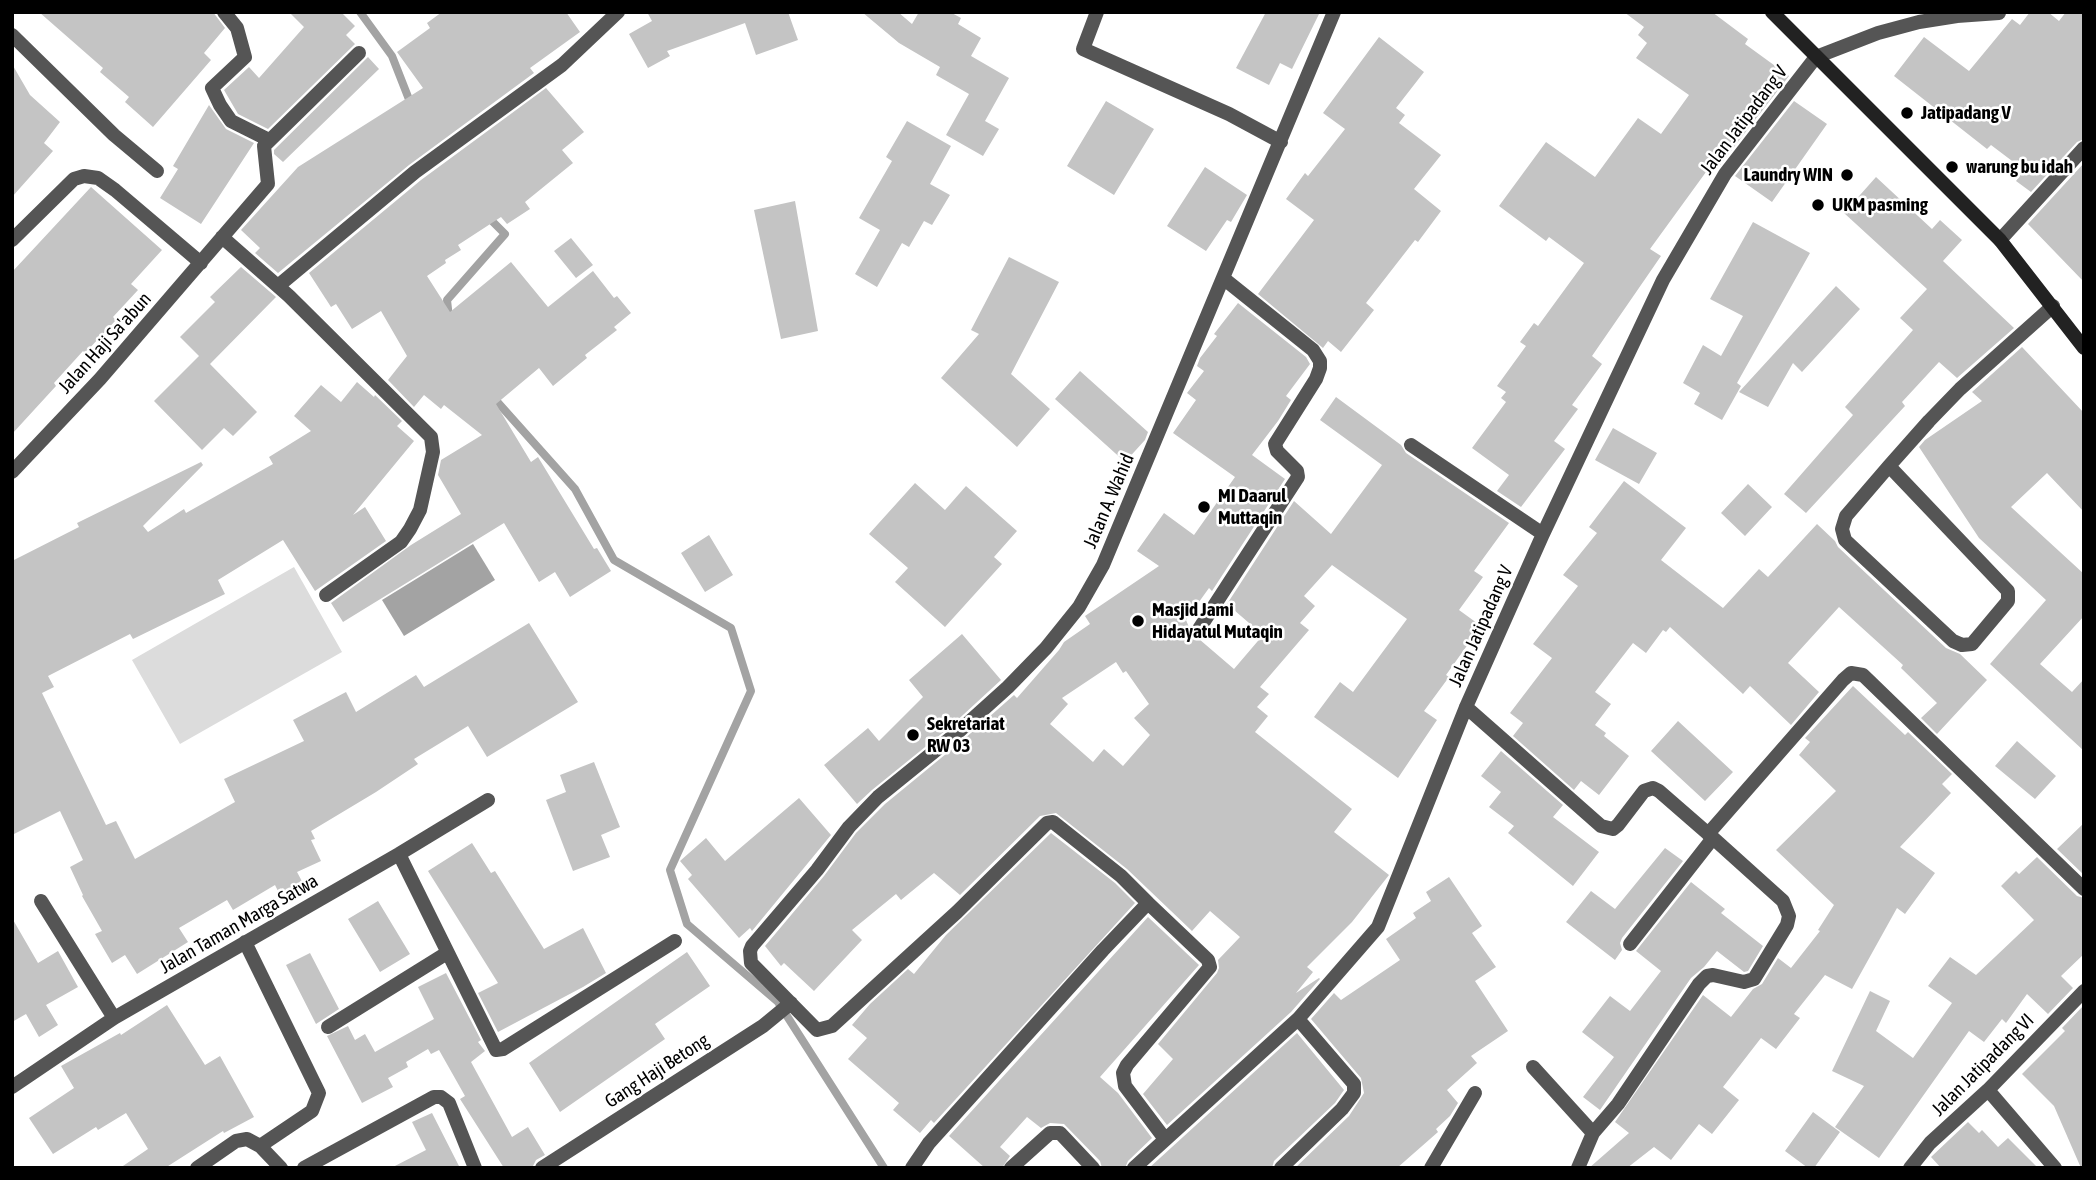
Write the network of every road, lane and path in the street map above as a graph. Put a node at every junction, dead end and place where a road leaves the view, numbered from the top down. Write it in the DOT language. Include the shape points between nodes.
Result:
graph roads {
  1 [pos="224,12"];
  2 [pos="618,12"];
  3 [pos="1097,12"];
  4 [pos="1334,12"];
  5 [pos="1772,12"];
  6 [pos="1998,13"];
  7 [pos="12,35"];
  8 [pos="359,53"];
  9 [pos="1816,57"];
  10 [pos="269,140"];
  11 [pos="1282,142"];
  12 [pos="2084,148"];
  13 [pos="157,171"];
  14 [pos="222,237"];
  15 [pos="12,240"];
  16 [pos="2000,240"];
  17 [pos="201,263"];
  18 [pos="1223,278"];
  19 [pos="278,286"];
  20 [pos="2053,306"];
  21 [pos="2084,348"];
  22 [pos="1411,445"];
  23 [pos="1888,466"];
  24 [pos="12,472"];
  25 [pos="1542,534"];
  26 [pos="326,595"];
  27 [pos="1199,629"];
  28 [pos="1466,707"];
  29 [pos="488,800"];
  30 [pos="1710,836"];
  31 [pos="399,854"];
  32 [pos="2084,889"];
  33 [pos="41,901"];
  34 [pos="1147,903"];
  35 [pos="675,941"];
  36 [pos="245,942"];
  37 [pos="1630,944"];
  38 [pos="447,953"];
  39 [pos="2084,991"];
  40 [pos="789,1004"];
  41 [pos="114,1018"];
  42 [pos="1298,1019"];
  43 [pos="328,1027"];
  44 [pos="1533,1067"];
  45 [pos="12,1087"];
  46 [pos="1988,1090"];
  47 [pos="1475,1093"];
  48 [pos="1593,1133"];
  49 [pos="1165,1139"];
  50 [pos="260,1146"];
  51 [pos="197,1168"];
  52 [pos="281,1168"];
  53 [pos="304,1168"];
  54 [pos="475,1168"];
  55 [pos="542,1168"];
  56 [pos="912,1168"];
  57 [pos="1011,1168"];
  58 [pos="1093,1168"];
  59 [pos="1135,1168"];
  60 [pos="1282,1168"];
  61 [pos="1431,1168"];
  62 [pos="1578,1168"];
  63 [pos="1910,1168"];
  64 [pos="2054,1168"];
  1 -- 10 [label="street" via="237,29 245,57 212,88 232,121"];
  2 -- 19 [label="street" via="562,65 415,172"];
  3 -- 11 [label="street" via="1083,49"];
  4 -- 11 [label="street, Jalan A. Wahid"];
  5 -- 9 [label="street"];
  6 -- 9 [label="street" via="1919,22"];
  7 -- 13 [label="street"];
  8 -- 10 [label="street"];
  9 -- 16 [label="street"];
  9 -- 25 [label="street, Jalan Jatipadang V" via="1725,174 1675,259"];
  10 -- 14 [label="street, Jalan Haji Sa'abun" via="264,146 268,184"];
  11 -- 18 [label="street, Jalan A. Wahid"];
  12 -- 16 [label="street"];
  14 -- 17 [label="street, Jalan Haji Sa'abun"];
  14 -- 19 [label="street"];
  15 -- 17 [label="street" via="74,179 84,176 98,178 115,190"];
  16 -- 20 [label="street"];
  17 -- 24 [label="street, Jalan Haji Sa'abun"];
  18 -- 27 [label="street" via="1313,350 1320,368 1275,444 1298,477"];
  18 -- 40 [label="street, Jalan A. Wahid" via="1103,565 1079,607 1008,687 871,804 752,946 751,963"];
  19 -- 26 [label="street" via="431,437 433,452 420,509 401,542"];
  20 -- 21 [label="street"];
  20 -- 23 [label="street" via="1960,389"];
  22 -- 25 [label="street"];
  23 -- 23 [label="street" via="1846,516 1845,540 1952,641 1972,644 2008,601 2008,591"];
  25 -- 28 [label="street, Jalan Jatipadang V"];
  28 -- 30 [label="street" via="1601,826 1613,829 1644,791 1653,788"];
  28 -- 42 [label="street, Jalan Jatipadang V" via="1378,927"];
  29 -- 31 [label="street, Jalan Taman Marga Satwa"];
  30 -- 32 [label="street" via="1851,673 1863,676"];
  30 -- 37 [label="street"];
  30 -- 48 [label="street" via="1783,901 1787,925 1754,979 1744,982 1718,974 1699,984 1618,1104"];
  31 -- 36 [label="street, Jalan Taman Marga Satwa"];
  31 -- 38 [label="street"];
  33 -- 41 [label="street"];
  34 -- 40 [label="street, Jalan A. Wahid" via="1121,876 1053,822 1047,822 832,1026 817,1030"];
  34 -- 49 [label="street" via="1210,967 1123,1073 1125,1086"];
  34 -- 56 [label="street" via="929,1143"];
  35 -- 38 [label="street" via="499,1050 493,1047"];
  36 -- 41 [label="street, Jalan Taman Marga Satwa"];
  36 -- 50 [label="street" via="319,1093 312,1111"];
  38 -- 43 [label="street"];
  39 -- 46 [label="street, Jalan Jatipadang VI"];
  40 -- 55 [label="street, Gang Haji Betong" via="763,1026"];
  41 -- 45 [label="street, Jalan Taman Marga Satwa"];
  42 -- 49 [label="street, Jalan Jatipadang V"];
  42 -- 60 [label="street" via="1354,1084 1354,1093"];
  44 -- 48 [label="street"];
  46 -- 63 [label="street, Jalan Jatipadang VI" via="1930,1143"];
  46 -- 64 [label="street"];
  47 -- 61 [label="street"];
  48 -- 62 [label="street"];
  49 -- 59 [label="street, Jalan Jatipadang V"];
  50 -- 51 [label="street" via="247,1139 236,1141"];
  50 -- 52 [label="street"];
  53 -- 54 [label="street" via="434,1097 449,1103"];
  57 -- 58 [label="street" via="1050,1133 1059,1133"];
}
